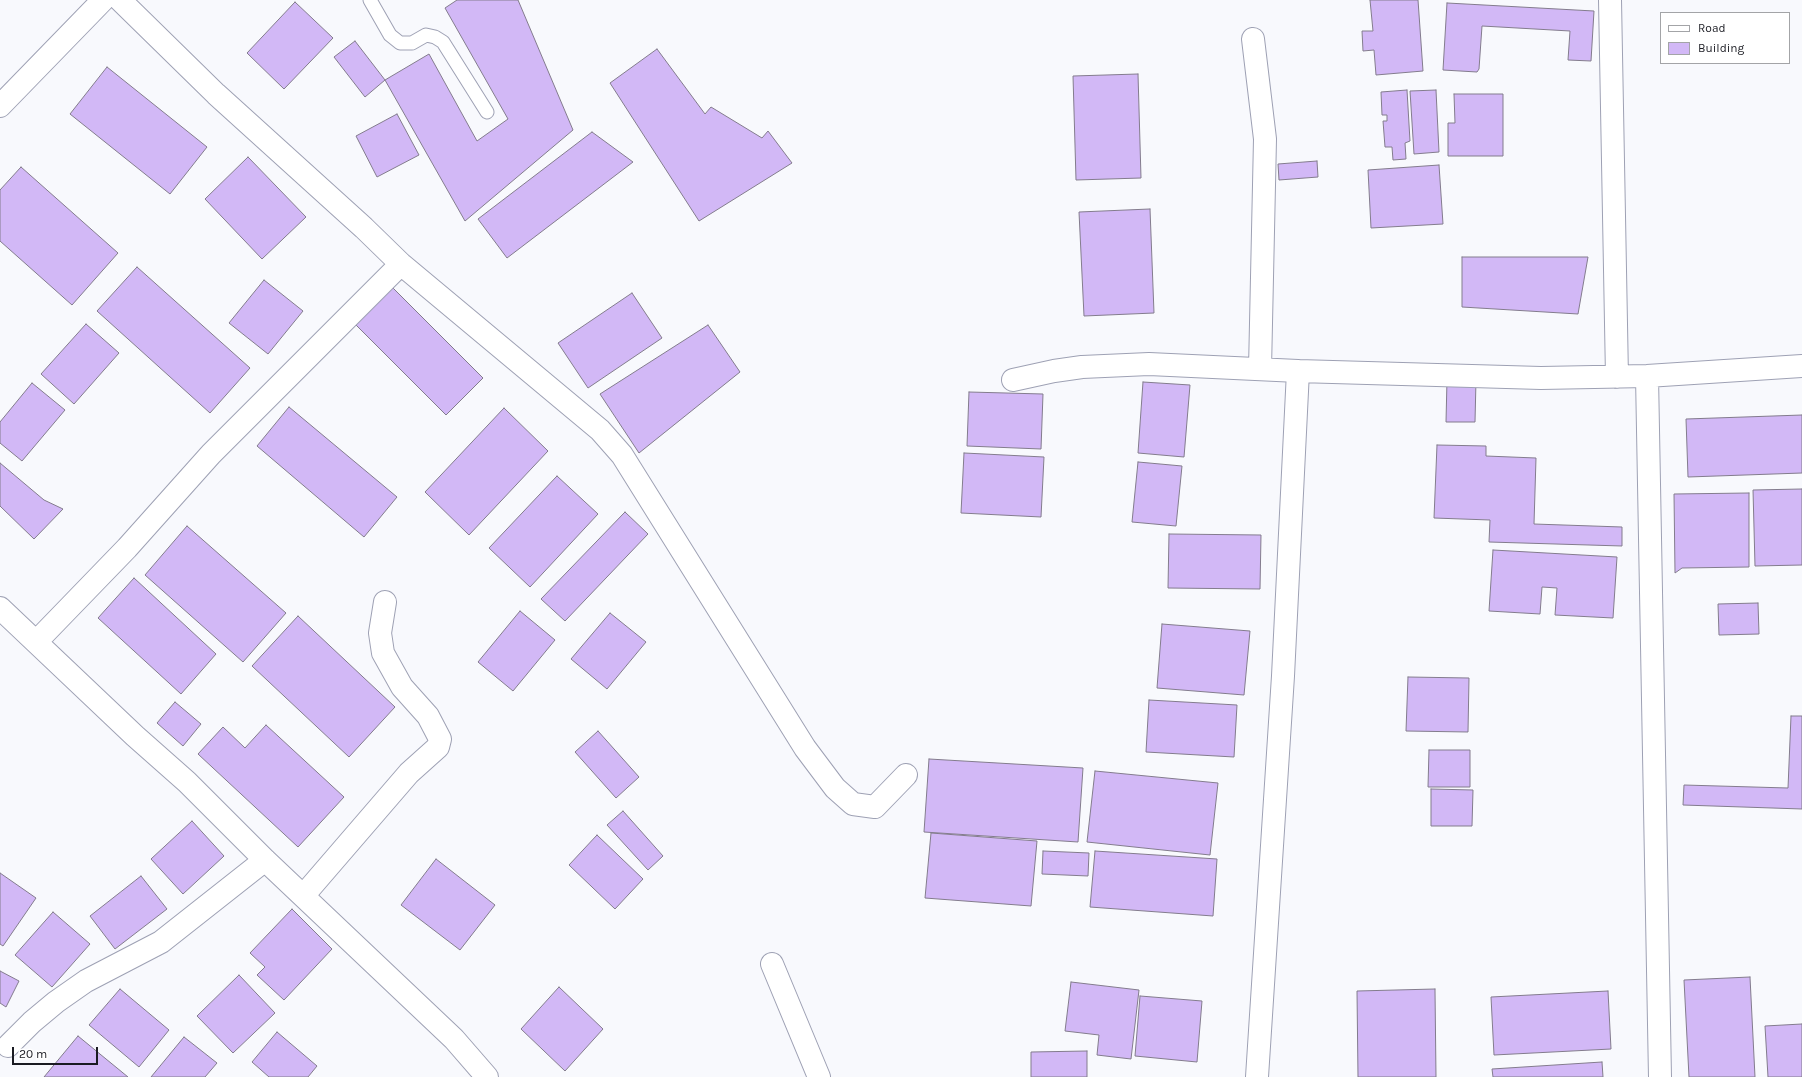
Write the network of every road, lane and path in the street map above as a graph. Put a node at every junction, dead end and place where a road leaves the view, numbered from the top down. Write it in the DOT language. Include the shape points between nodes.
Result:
graph roads {
  1 [pos="103,0"];
  2 [pos="120,0"];
  3 [pos="370,0"];
  4 [pos="1610,0"];
  5 [pos="1253,39"];
  6 [pos="0,106"];
  7 [pos="487,112"];
  8 [pos="401,264"];
  9 [pos="1802,366"];
  10 [pos="1260,369"];
  11 [pos="1298,371"];
  12 [pos="1647,376"];
  13 [pos="1618,377"];
  14 [pos="1014,380"];
  15 [pos="385,602"];
  16 [pos="3,616"];
  17 [pos="37,641"];
  18 [pos="906,775"];
  19 [pos="265,860"];
  20 [pos="303,896"];
  21 [pos="772,964"];
  22 [pos="8,1046"];
  23 [pos="487,1077"];
  24 [pos="819,1077"];
  25 [pos="1257,1077"];
  26 [pos="1660,1077"];
  1 -- 6 [label="street"];
  2 -- 8 [label="street" via="216,94"];
  3 -- 7 [label="lane" via="390,35 400,43 412,43 426,35 442,42"];
  4 -- 13 [label="street"];
  5 -- 10 [label="street" via="1265,140"];
  8 -- 17 [label="street" via="211,454 127,548"];
  8 -- 18 [label="street" via="600,430 622,455 805,748 835,788 853,804 875,807"];
  9 -- 12 [label="street"];
  10 -- 11 [label="street"];
  10 -- 14 [label="street" via="1149,364 1068,369"];
  11 -- 13 [label="street" via="1542,378"];
  11 -- 25 [label="street" via="1283,676"];
  12 -- 13 [label="street"];
  12 -- 26 [label="street"];
  15 -- 20 [label="street" via="380,634 383,653 402,687 428,716 440,739 438,747 409,774"];
  16 -- 17 [label="street"];
  17 -- 19 [label="street" via="135,736 187,782"];
  19 -- 20 [label="street"];
  19 -- 22 [label="street" via="161,942 86,981 62,998"];
  20 -- 23 [label="street" via="454,1039"];
  21 -- 24 [label="street"];
}
